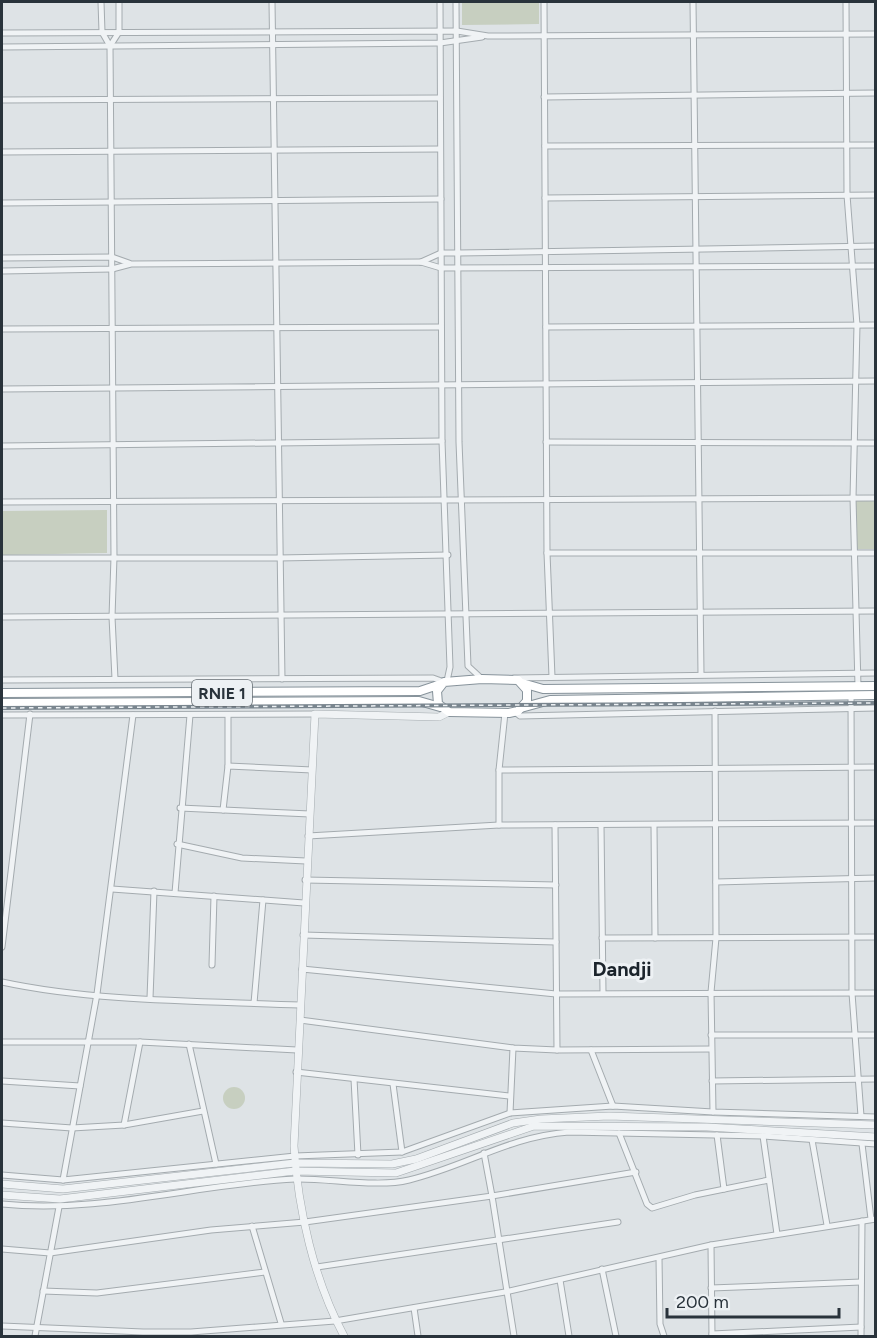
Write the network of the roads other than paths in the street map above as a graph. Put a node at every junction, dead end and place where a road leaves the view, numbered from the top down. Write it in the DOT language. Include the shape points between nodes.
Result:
graph roads {
  1 [pos="101,2"];
  2 [pos="119,2"];
  3 [pos="273,2"];
  4 [pos="440,2"];
  5 [pos="456,2"];
  6 [pos="544,2"];
  7 [pos="693,2"];
  8 [pos="846,2"];
  9 [pos="456,31"];
  10 [pos="102,32"];
  11 [pos="119,32"];
  12 [pos="440,32"];
  13 [pos="2,33"];
  14 [pos="273,33"];
  15 [pos="846,34"];
  16 [pos="876,34"];
  17 [pos="544,35"];
  18 [pos="694,35"];
  19 [pos="488,36"];
  20 [pos="440,43"];
  21 [pos="457,43"];
  22 [pos="273,45"];
  23 [pos="110,46"];
  24 [pos="2,47"];
  25 [pos="876,93"];
  26 [pos="847,94"];
  27 [pos="694,95"];
  28 [pos="544,97"];
  29 [pos="440,98"];
  30 [pos="274,99"];
  31 [pos="2,100"];
  32 [pos="111,100"];
  33 [pos="876,145"];
  34 [pos="544,146"];
  35 [pos="695,146"];
  36 [pos="847,146"];
  37 [pos="440,149"];
  38 [pos="273,150"];
  39 [pos="111,151"];
  40 [pos="2,152"];
  41 [pos="847,195"];
  42 [pos="876,195"];
  43 [pos="696,196"];
  44 [pos="545,198"];
  45 [pos="441,199"];
  46 [pos="273,201"];
  47 [pos="2,202"];
  48 [pos="111,202"];
  49 [pos="853,246"];
  50 [pos="876,246"];
  51 [pos="696,251"];
  52 [pos="545,252"];
  53 [pos="441,253"];
  54 [pos="458,253"];
  55 [pos="112,257"];
  56 [pos="2,258"];
  57 [pos="422,262"];
  58 [pos="275,263"];
  59 [pos="131,264"];
  60 [pos="696,266"];
  61 [pos="876,266"];
  62 [pos="545,267"];
  63 [pos="853,267"];
  64 [pos="441,268"];
  65 [pos="458,268"];
  66 [pos="112,269"];
  67 [pos="2,271"];
  68 [pos="856,325"];
  69 [pos="876,325"];
  70 [pos="697,326"];
  71 [pos="441,327"];
  72 [pos="546,327"];
  73 [pos="275,328"];
  74 [pos="2,329"];
  75 [pos="112,329"];
  76 [pos="855,381"];
  77 [pos="876,381"];
  78 [pos="698,384"];
  79 [pos="546,385"];
  80 [pos="442,386"];
  81 [pos="459,386"];
  82 [pos="113,388"];
  83 [pos="276,388"];
  84 [pos="2,389"];
  85 [pos="442,441"];
  86 [pos="546,442"];
  87 [pos="698,443"];
  88 [pos="876,443"];
  89 [pos="279,444"];
  90 [pos="855,444"];
  91 [pos="113,445"];
  92 [pos="2,446"];
  93 [pos="547,498"];
  94 [pos="699,498"];
  95 [pos="853,498"];
  96 [pos="876,498"];
  97 [pos="462,499"];
  98 [pos="279,500"];
  99 [pos="445,500"];
  100 [pos="114,501"];
  101 [pos="2,502"];
  102 [pos="547,553"];
  103 [pos="700,553"];
  104 [pos="855,554"];
  105 [pos="876,554"];
  106 [pos="448,555"];
  107 [pos="114,557"];
  108 [pos="2,558"];
  109 [pos="278,558"];
  110 [pos="700,611"];
  111 [pos="550,612"];
  112 [pos="857,612"];
  113 [pos="876,612"];
  114 [pos="468,615"];
  115 [pos="2,616"];
  116 [pos="279,616"];
  117 [pos="449,616"];
  118 [pos="112,617"];
  119 [pos="856,673"];
  120 [pos="876,673"];
  121 [pos="701,674"];
  122 [pos="552,676"];
  123 [pos="115,679"];
  124 [pos="282,679"];
  125 [pos="482,679"];
  126 [pos="2,680"];
  127 [pos="509,680"];
  128 [pos="444,682"];
  129 [pos="522,683"];
  130 [pos="858,686"];
  131 [pos="876,686"];
  132 [pos="2,693"];
  133 [pos="850,695"];
  134 [pos="876,695"];
  135 [pos="2,703"];
  136 [pos="440,707"];
  137 [pos="851,708"];
  138 [pos="876,708"];
  139 [pos="518,710"];
  140 [pos="715,711"];
  141 [pos="449,712"];
  142 [pos="505,713"];
  143 [pos="30,714"];
  144 [pos="315,714"];
  145 [pos="2,715"];
  146 [pos="133,715"];
  147 [pos="228,715"];
  148 [pos="190,716"];
  149 [pos="228,766"];
  150 [pos="851,767"];
  151 [pos="876,767"];
  152 [pos="312,770"];
  153 [pos="499,770"];
  154 [pos="716,770"];
  155 [pos="180,808"];
  156 [pos="223,810"];
  157 [pos="310,814"];
  158 [pos="876,823"];
  159 [pos="851,824"];
  160 [pos="499,825"];
  161 [pos="555,825"];
  162 [pos="601,825"];
  163 [pos="654,825"];
  164 [pos="716,826"];
  165 [pos="308,836"];
  166 [pos="177,844"];
  167 [pos="306,861"];
  168 [pos="851,878"];
  169 [pos="876,878"];
  170 [pos="306,880"];
  171 [pos="716,882"];
  172 [pos="556,885"];
  173 [pos="112,889"];
  174 [pos="154,891"];
  175 [pos="175,893"];
  176 [pos="214,896"];
  177 [pos="263,900"];
  178 [pos="304,903"];
  179 [pos="2,931"];
  180 [pos="303,935"];
  181 [pos="851,937"];
  182 [pos="876,937"];
  183 [pos="602,938"];
  184 [pos="655,938"];
  185 [pos="716,938"];
  186 [pos="556,942"];
  187 [pos="2,947"];
  188 [pos="212,965"];
  189 [pos="302,969"];
  190 [pos="2,982"];
  191 [pos="711,992"];
  192 [pos="603,993"];
  193 [pos="852,993"];
  194 [pos="876,993"];
  195 [pos="97,994"];
  196 [pos="556,994"];
  197 [pos="150,998"];
  198 [pos="254,1003"];
  199 [pos="300,1005"];
  200 [pos="300,1020"];
  201 [pos="711,1035"];
  202 [pos="876,1035"];
  203 [pos="856,1036"];
  204 [pos="88,1041"];
  205 [pos="2,1042"];
  206 [pos="140,1042"];
  207 [pos="189,1044"];
  208 [pos="513,1048"];
  209 [pos="711,1049"];
  210 [pos="297,1050"];
  211 [pos="557,1050"];
  212 [pos="591,1050"];
  213 [pos="296,1072"];
  214 [pos="354,1078"];
  215 [pos="859,1079"];
  216 [pos="876,1079"];
  217 [pos="2,1081"];
  218 [pos="712,1081"];
  219 [pos="393,1084"];
  220 [pos="80,1086"];
  221 [pos="509,1096"];
  222 [pos="614,1106"];
  223 [pos="203,1111"];
  224 [pos="713,1112"];
  225 [pos="510,1113"];
  226 [pos="861,1116"];
  227 [pos="876,1117"];
  228 [pos="2,1123"];
  229 [pos="124,1125"];
  230 [pos="876,1125"];
  231 [pos="72,1128"];
  232 [pos="619,1132"];
  233 [pos="717,1136"];
  234 [pos="763,1137"];
  235 [pos="876,1137"];
  236 [pos="812,1140"];
  237 [pos="862,1144"];
  238 [pos="876,1144"];
  239 [pos="402,1152"];
  240 [pos="483,1153"];
  241 [pos="358,1155"];
  242 [pos="295,1160"];
  243 [pos="216,1164"];
  244 [pos="636,1172"];
  245 [pos="2,1175"];
  246 [pos="296,1175"];
  247 [pos="63,1180"];
  248 [pos="769,1180"];
  249 [pos="2,1184"];
  250 [pos="724,1189"];
  251 [pos="4,1195"];
  252 [pos="492,1196"];
  253 [pos="3,1204"];
  254 [pos="59,1208"];
  255 [pos="873,1219"];
  256 [pos="862,1221"];
  257 [pos="305,1222"];
  258 [pos="618,1222"];
  259 [pos="827,1225"];
  260 [pos="252,1226"];
  261 [pos="777,1234"];
  262 [pos="499,1240"];
  263 [pos="711,1245"];
  264 [pos="2,1249"];
  265 [pos="50,1253"];
  266 [pos="659,1258"];
  267 [pos="317,1268"];
  268 [pos="602,1269"];
  269 [pos="265,1272"];
  270 [pos="560,1280"];
  271 [pos="861,1282"];
  272 [pos="711,1288"];
  273 [pos="43,1291"];
  274 [pos="505,1292"];
  275 [pos="414,1308"];
  276 [pos="335,1321"];
  277 [pos="281,1323"];
  278 [pos="2,1326"];
  279 [pos="861,1327"];
  280 [pos="36,1328"];
  281 [pos="243,1328"];
  282 [pos="712,1335"];
  283 [pos="35,1336"];
  284 [pos="243,1336"];
  285 [pos="344,1336"];
  286 [pos="418,1336"];
  287 [pos="514,1336"];
  288 [pos="569,1336"];
  289 [pos="616,1336"];
  290 [pos="663,1336"];
  291 [pos="861,1336"];
  1 -- 10 [label="street"];
  2 -- 11 [label="street"];
  3 -- 14 [label="street"];
  4 -- 12 [label="street"];
  5 -- 9 [label="street"];
  6 -- 17 [label="street"];
  7 -- 18 [label="street"];
  8 -- 15 [label="street"];
  9 -- 12 [label="street"];
  9 -- 19 [label="street"];
  9 -- 21 [label="street"];
  10 -- 11 [label="street"];
  10 -- 13 [label="street"];
  10 -- 23 [label="street"];
  11 -- 14 [label="street"];
  11 -- 23 [label="street"];
  12 -- 14 [label="street"];
  12 -- 20 [label="street"];
  14 -- 22 [label="street"];
  15 -- 16 [label="street"];
  15 -- 18 [label="street"];
  15 -- 26 [label="street"];
  17 -- 18 [label="street"];
  17 -- 19 [label="street"];
  17 -- 28 [label="street"];
  18 -- 27 [label="street"];
  19 -- 21 [label="street"];
  20 -- 21 [label="street"];
  20 -- 22 [label="street"];
  20 -- 29 [label="street"];
  21 -- 54 [label="street"];
  22 -- 23 [label="street"];
  22 -- 30 [label="street"];
  23 -- 24 [label="street"];
  23 -- 32 [label="street"];
  25 -- 26 [label="street"];
  26 -- 27 [label="street"];
  26 -- 36 [label="street"];
  27 -- 28 [label="street"];
  27 -- 35 [label="street"];
  28 -- 34 [label="street"];
  29 -- 30 [label="street"];
  29 -- 37 [label="street"];
  30 -- 32 [label="street"];
  30 -- 38 [label="street"];
  31 -- 32 [label="street"];
  32 -- 39 [label="street"];
  33 -- 36 [label="street"];
  34 -- 35 [label="street"];
  34 -- 44 [label="street"];
  35 -- 36 [label="street"];
  35 -- 43 [label="street"];
  36 -- 41 [label="street"];
  37 -- 38 [label="street"];
  37 -- 45 [label="street"];
  38 -- 39 [label="street"];
  38 -- 46 [label="street"];
  39 -- 40 [label="street"];
  39 -- 48 [label="street"];
  41 -- 42 [label="street"];
  41 -- 43 [label="street"];
  41 -- 49 [label="street"];
  43 -- 44 [label="street"];
  43 -- 51 [label="street"];
  44 -- 52 [label="street"];
  45 -- 46 [label="street"];
  45 -- 53 [label="street"];
  46 -- 48 [label="street"];
  46 -- 58 [label="street"];
  47 -- 48 [label="street"];
  48 -- 55 [label="street"];
  49 -- 50 [label="street"];
  49 -- 51 [label="street"];
  49 -- 63 [label="street"];
  51 -- 52 [label="street"];
  51 -- 60 [label="street"];
  52 -- 54 [label="street"];
  52 -- 62 [label="street"];
  53 -- 54 [label="street"];
  53 -- 57 [label="street"];
  53 -- 64 [label="street"];
  54 -- 65 [label="street"];
  55 -- 56 [label="street"];
  55 -- 59 [label="street"];
  55 -- 66 [label="street"];
  57 -- 58 [label="street"];
  57 -- 64 [label="street"];
  58 -- 59 [label="street"];
  58 -- 73 [label="street"];
  59 -- 66 [label="street"];
  60 -- 62 [label="street"];
  60 -- 63 [label="street"];
  60 -- 70 [label="street"];
  61 -- 63 [label="street"];
  62 -- 65 [label="street"];
  62 -- 72 [label="street"];
  63 -- 68 [label="street"];
  64 -- 65 [label="street"];
  64 -- 71 [label="street"];
  65 -- 81 [label="street"];
  66 -- 67 [label="street"];
  66 -- 75 [label="street"];
  68 -- 69 [label="street"];
  68 -- 70 [label="street"];
  68 -- 76 [label="street"];
  70 -- 72 [label="street"];
  70 -- 78 [label="street"];
  71 -- 73 [label="street"];
  71 -- 80 [label="street"];
  72 -- 79 [label="street"];
  73 -- 75 [label="street"];
  73 -- 83 [label="street"];
  74 -- 75 [label="street"];
  75 -- 82 [label="street"];
  76 -- 77 [label="street"];
  76 -- 78 [label="street"];
  76 -- 90 [label="street"];
  78 -- 79 [label="street"];
  78 -- 87 [label="street"];
  79 -- 81 [label="street"];
  79 -- 86 [label="street"];
  80 -- 81 [label="street"];
  80 -- 83 [label="street"];
  80 -- 85 [label="street"];
  81 -- 97 [label="street"];
  82 -- 83 [label="street"];
  82 -- 84 [label="street"];
  82 -- 91 [label="street"];
  83 -- 89 [label="street"];
  85 -- 89 [label="street"];
  85 -- 99 [label="street"];
  86 -- 87 [label="street"];
  86 -- 93 [label="street"];
  87 -- 90 [label="street"];
  87 -- 94 [label="street"];
  88 -- 90 [label="street"];
  89 -- 91 [label="street"];
  89 -- 98 [label="street"];
  90 -- 95 [label="street"];
  91 -- 92 [label="street"];
  91 -- 100 [label="street"];
  93 -- 94 [label="street"];
  93 -- 97 [label="street"];
  93 -- 102 [label="street"];
  94 -- 95 [label="street"];
  94 -- 103 [label="street"];
  95 -- 96 [label="street"];
  95 -- 104 [label="street"];
  97 -- 99 [label="street"];
  97 -- 114 [label="street"];
  98 -- 99 [label="street"];
  98 -- 100 [label="street"];
  98 -- 109 [label="street"];
  99 -- 106 [label="street"];
  100 -- 101 [label="street"];
  100 -- 107 [label="street"];
  102 -- 103 [label="street"];
  102 -- 111 [label="street"];
  103 -- 104 [label="street"];
  103 -- 110 [label="street"];
  104 -- 105 [label="street"];
  104 -- 112 [label="street"];
  106 -- 109 [label="street"];
  106 -- 117 [label="street"];
  107 -- 108 [label="street"];
  107 -- 109 [label="street"];
  107 -- 118 [label="street"];
  109 -- 116 [label="street"];
  110 -- 111 [label="street"];
  110 -- 112 [label="street"];
  110 -- 121 [label="street"];
  111 -- 114 [label="street"];
  111 -- 122 [label="street"];
  112 -- 113 [label="street"];
  112 -- 119 [label="street"];
  114 -- 117 [label="street"];
  114 -- 125 [label="street" via="468,666"];
  115 -- 118 [label="street"];
  116 -- 117 [label="street"];
  116 -- 118 [label="street"];
  116 -- 124 [label="street"];
  117 -- 128 [label="street" via="450,667"];
  118 -- 123 [label="street"];
  119 -- 120 [label="street"];
  119 -- 121 [label="street"];
  119 -- 130 [label="street"];
  121 -- 122 [label="street"];
  122 -- 127 [label="street"];
  123 -- 124 [label="street"];
  123 -- 126 [label="street"];
  124 -- 128 [label="street" via="432,678"];
  125 -- 127 [label="highway, RNIE 1"];
  125 -- 128 [label="highway, RNIE 1"];
  127 -- 129 [label="highway, RNIE 1"];
  128 -- 132 [label="highway, RNIE 1" via="420,691"];
  128 -- 136 [label="highway" via="436,695"];
  129 -- 130 [label="highway, RNIE 1" via="543,689"];
  129 -- 139 [label="highway" via="527,697"];
  130 -- 131 [label="highway, RNIE 1"];
  133 -- 134 [label="highway, RNIE 1"];
  133 -- 137 [label="street"];
  133 -- 139 [label="highway, RNIE 1" via="550,700"];
  135 -- 136 [label="highway, RNIE 1" via="404,701"];
  136 -- 141 [label="highway, RNIE 1"];
  137 -- 138 [label="street"];
  137 -- 140 [label="street"];
  137 -- 150 [label="street"];
  139 -- 140 [label="street" via="520,716"];
  139 -- 142 [label="highway, RNIE 1"];
  140 -- 154 [label="street"];
  141 -- 142 [label="highway, RNIE 1"];
  141 -- 144 [label="street" via="439,717"];
  142 -- 153 [label="street"];
  143 -- 145 [label="street"];
  143 -- 146 [label="street"];
  143 -- 179 [label="street"];
  144 -- 147 [label="street"];
  144 -- 152 [label="street"];
  146 -- 148 [label="street"];
  146 -- 173 [label="street"];
  147 -- 148 [label="street"];
  147 -- 149 [label="street"];
  148 -- 155 [label="street"];
  149 -- 152 [label="street"];
  149 -- 156 [label="street"];
  150 -- 151 [label="street"];
  150 -- 154 [label="street"];
  150 -- 159 [label="street"];
  152 -- 157 [label="street"];
  153 -- 154 [label="street"];
  153 -- 160 [label="street"];
  154 -- 164 [label="street"];
  155 -- 156 [label="street"];
  155 -- 166 [label="street"];
  156 -- 157 [label="street"];
  157 -- 165 [label="street"];
  158 -- 159 [label="street"];
  159 -- 164 [label="street"];
  159 -- 168 [label="street"];
  160 -- 161 [label="street"];
  160 -- 165 [label="street"];
  161 -- 162 [label="street"];
  161 -- 172 [label="street"];
  162 -- 163 [label="street"];
  162 -- 183 [label="street"];
  163 -- 164 [label="street"];
  163 -- 184 [label="street"];
  164 -- 171 [label="street"];
  165 -- 167 [label="street"];
  166 -- 167 [label="street" via="242,858"];
  166 -- 175 [label="street"];
  167 -- 170 [label="street"];
  168 -- 169 [label="street"];
  168 -- 171 [label="street"];
  168 -- 181 [label="street"];
  170 -- 172 [label="street"];
  170 -- 178 [label="street"];
  171 -- 185 [label="street"];
  172 -- 186 [label="street"];
  173 -- 174 [label="street"];
  173 -- 195 [label="street"];
  174 -- 175 [label="street"];
  174 -- 197 [label="street"];
  175 -- 176 [label="street"];
  176 -- 177 [label="street"];
  176 -- 188 [label="street"];
  177 -- 178 [label="street"];
  177 -- 198 [label="street"];
  178 -- 180 [label="street"];
  179 -- 187 [label="street"];
  180 -- 186 [label="street"];
  180 -- 189 [label="street"];
  181 -- 182 [label="street"];
  181 -- 185 [label="street"];
  181 -- 193 [label="street"];
  183 -- 184 [label="street"];
  183 -- 192 [label="street"];
  184 -- 185 [label="street"];
  185 -- 191 [label="street"];
  186 -- 196 [label="street"];
  189 -- 196 [label="street"];
  189 -- 199 [label="street"];
  190 -- 195 [label="street"];
  191 -- 192 [label="street"];
  191 -- 193 [label="street"];
  191 -- 201 [label="street"];
  192 -- 196 [label="street"];
  193 -- 194 [label="street"];
  193 -- 203 [label="street"];
  195 -- 197 [label="street"];
  195 -- 204 [label="street"];
  196 -- 211 [label="street"];
  197 -- 198 [label="street"];
  198 -- 199 [label="street"];
  199 -- 200 [label="street"];
  200 -- 208 [label="street"];
  200 -- 210 [label="street"];
  201 -- 203 [label="street"];
  201 -- 209 [label="street"];
  202 -- 203 [label="street"];
  203 -- 215 [label="street"];
  204 -- 205 [label="street"];
  204 -- 206 [label="street"];
  204 -- 220 [label="street"];
  206 -- 207 [label="street"];
  206 -- 229 [label="street"];
  207 -- 210 [label="street"];
  207 -- 223 [label="street"];
  208 -- 211 [label="street"];
  208 -- 221 [label="street"];
  209 -- 212 [label="street"];
  209 -- 218 [label="street"];
  210 -- 213 [label="street"];
  211 -- 212 [label="street"];
  212 -- 222 [label="street"];
  213 -- 214 [label="street"];
  213 -- 242 [label="street"];
  214 -- 219 [label="street"];
  214 -- 241 [label="street"];
  215 -- 216 [label="street"];
  215 -- 218 [label="street"];
  215 -- 226 [label="street"];
  217 -- 220 [label="street"];
  218 -- 224 [label="street"];
  219 -- 221 [label="street"];
  219 -- 239 [label="street"];
  220 -- 231 [label="street"];
  221 -- 225 [label="street"];
  222 -- 224 [label="street"];
  222 -- 225 [label="street"];
  223 -- 229 [label="street"];
  223 -- 243 [label="street"];
  224 -- 226 [label="street"];
  225 -- 239 [label="street"];
  226 -- 227 [label="street"];
  228 -- 231 [label="street"];
  229 -- 231 [label="street"];
  230 -- 242 [label="street" via="609,1116 541,1119 513,1123 392,1164"];
  231 -- 247 [label="street"];
  232 -- 233 [label="street"];
  232 -- 240 [label="street" via="540,1134"];
  232 -- 244 [label="street"];
  233 -- 234 [label="street"];
  233 -- 250 [label="street"];
  234 -- 236 [label="street"];
  234 -- 248 [label="street"];
  235 -- 246 [label="street" via="707,1127 534,1126 396,1173"];
  236 -- 237 [label="street"];
  236 -- 259 [label="street"];
  237 -- 238 [label="street"];
  237 -- 255 [label="street"];
  239 -- 241 [label="street"];
  240 -- 246 [label="street" via="407,1181"];
  240 -- 252 [label="street"];
  241 -- 242 [label="street"];
  242 -- 243 [label="street"];
  242 -- 246 [label="street"];
  242 -- 249 [label="street" via="63,1189"];
  243 -- 247 [label="street"];
  244 -- 250 [label="street" via="652,1208"];
  244 -- 252 [label="street"];
  245 -- 247 [label="street"];
  246 -- 251 [label="street" via="60,1199"];
  246 -- 254 [label="street"];
  246 -- 257 [label="street"];
  248 -- 250 [label="street"];
  248 -- 261 [label="street"];
  251 -- 253 [label="street"];
  252 -- 257 [label="street"];
  252 -- 262 [label="street"];
  253 -- 254 [label="street"];
  254 -- 265 [label="street"];
  255 -- 256 [label="street"];
  256 -- 259 [label="street"];
  256 -- 271 [label="street"];
  257 -- 260 [label="street"];
  257 -- 267 [label="street"];
  258 -- 262 [label="street"];
  259 -- 261 [label="street"];
  260 -- 265 [label="street"];
  260 -- 269 [label="street"];
  261 -- 263 [label="street"];
  262 -- 267 [label="street"];
  262 -- 274 [label="street"];
  263 -- 266 [label="street"];
  263 -- 272 [label="street"];
  264 -- 265 [label="street"];
  265 -- 273 [label="street"];
  266 -- 268 [label="street"];
  266 -- 290 [label="street"];
  267 -- 276 [label="street"];
  268 -- 270 [label="street"];
  268 -- 289 [label="street"];
  269 -- 273 [label="street" via="97,1293"];
  269 -- 277 [label="street"];
  270 -- 274 [label="street"];
  270 -- 288 [label="street"];
  271 -- 272 [label="street"];
  271 -- 279 [label="street"];
  272 -- 282 [label="street"];
  273 -- 280 [label="street"];
  274 -- 275 [label="street"];
  274 -- 287 [label="street"];
  275 -- 276 [label="street"];
  275 -- 286 [label="street"];
  276 -- 277 [label="street"];
  276 -- 285 [label="street"];
  277 -- 281 [label="street"];
  278 -- 280 [label="street"];
  279 -- 282 [label="street"];
  279 -- 291 [label="street"];
  280 -- 281 [label="street" via="143,1332"];
  280 -- 283 [label="street"];
  281 -- 284 [label="street"];
}
